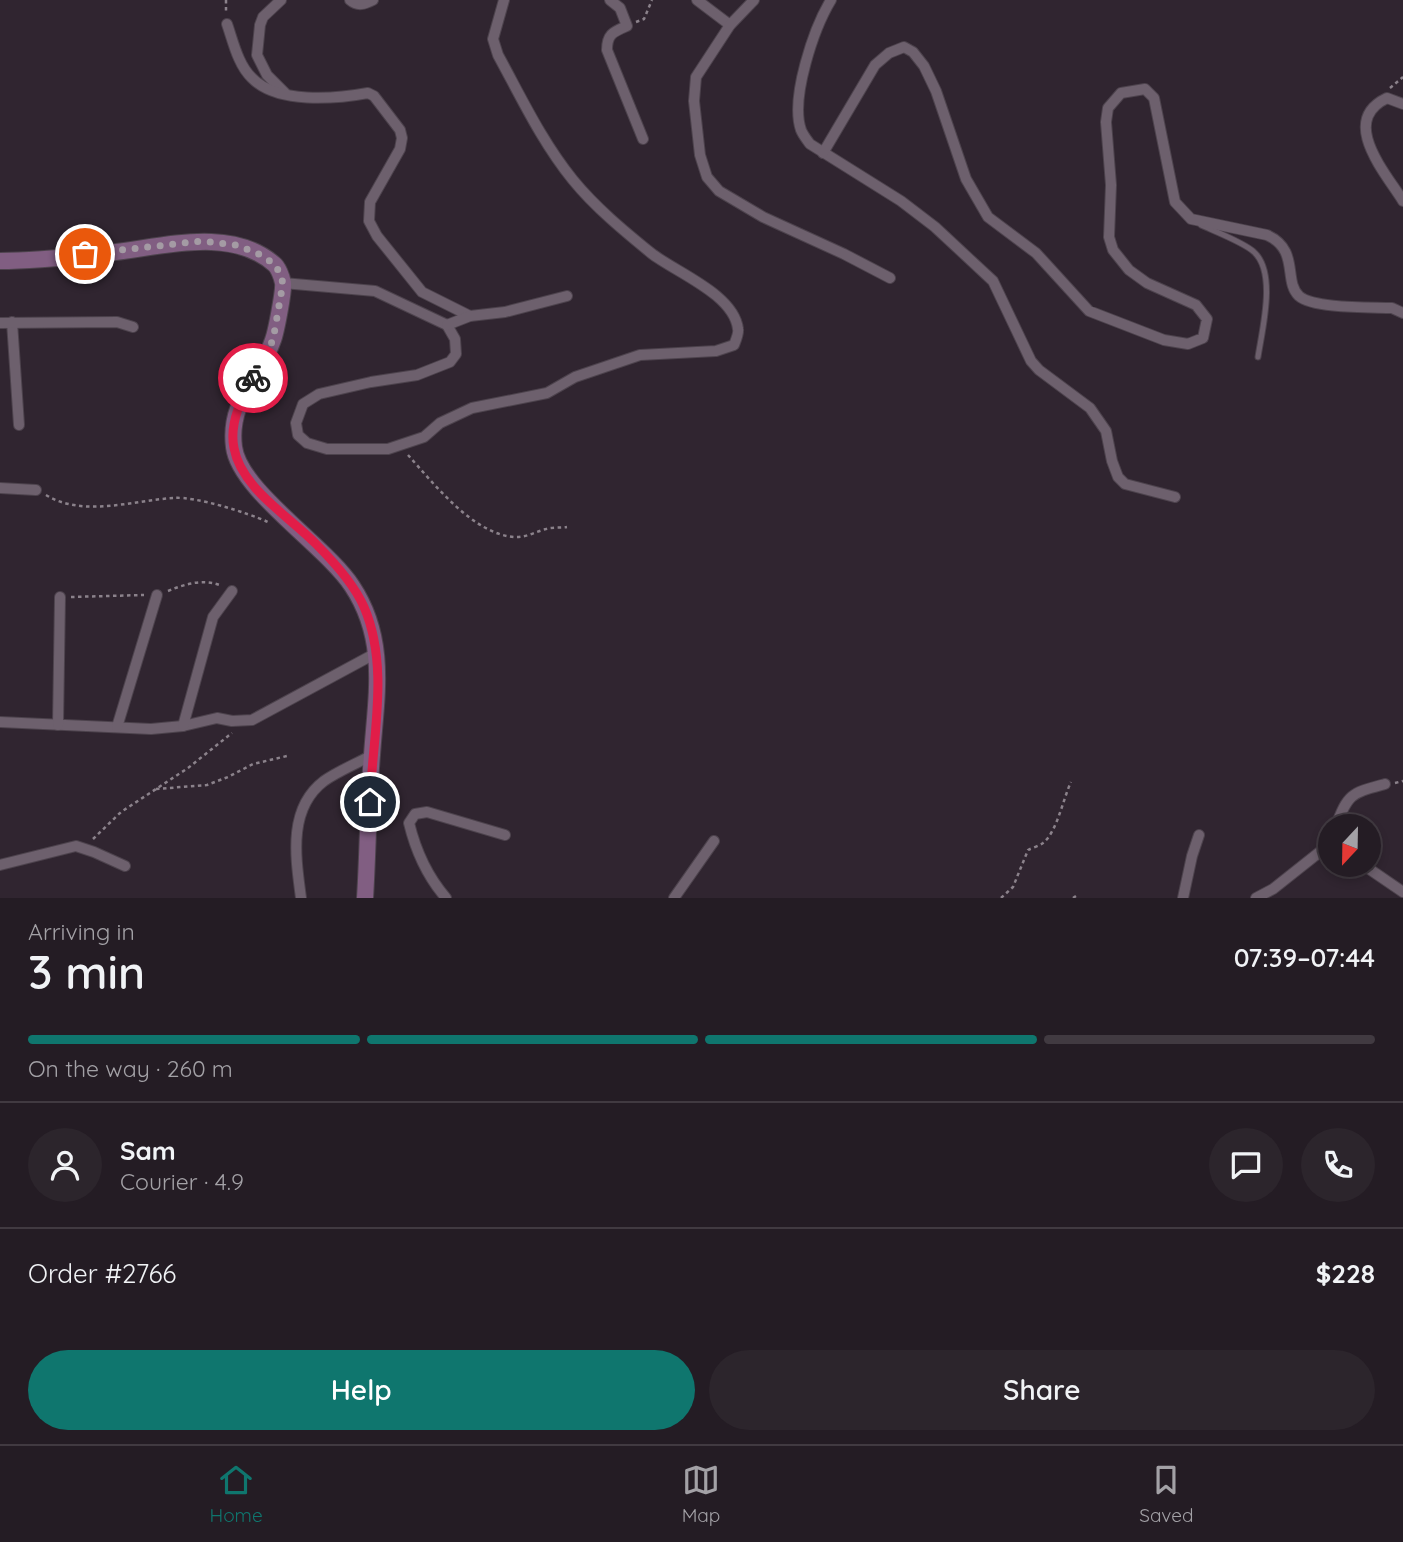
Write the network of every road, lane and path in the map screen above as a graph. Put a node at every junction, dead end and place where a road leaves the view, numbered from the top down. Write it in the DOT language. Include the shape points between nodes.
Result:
graph roads {
  1 [pos="281,0"];
  2 [pos="350,0"];
  3 [pos="373,0"];
  4 [pos="504,0"];
  5 [pos="610,0"];
  6 [pos="652,0"];
  7 [pos="697,0"];
  8 [pos="754,0"];
  9 [pos="831,0"];
  10 [pos="227,24"];
  11 [pos="730,24"];
  12 [pos="627,26"];
  13 [pos="1403,77"];
  14 [pos="285,93"];
  15 [pos="1387,98"];
  16 [pos="1403,104"];
  17 [pos="643,139"];
  18 [pos="823,153"];
  19 [pos="1403,201"];
  20 [pos="1191,219"];
  21 [pos="0,261"];
  22 [pos="890,278"];
  23 [pos="283,283"];
  24 [pos="567,296"];
  25 [pos="1403,313"];
  26 [pos="470,316"];
  27 [pos="6,322"];
  28 [pos="447,325"];
  29 [pos="133,327"];
  30 [pos="1258,357"];
  31 [pos="19,425"];
  32 [pos="399,445"];
  33 [pos="0,488"];
  34 [pos="36,489"];
  35 [pos="1175,497"];
  36 [pos="270,523"];
  37 [pos="567,527"];
  38 [pos="232,591"];
  39 [pos="158,595"];
  40 [pos="60,597"];
  41 [pos="377,652"];
  42 [pos="0,722"];
  43 [pos="58,725"];
  44 [pos="183,726"];
  45 [pos="117,727"];
  46 [pos="233,733"];
  47 [pos="372,755"];
  48 [pos="286,756"];
  49 [pos="1071,782"];
  50 [pos="1385,784"];
  51 [pos="153,789"];
  52 [pos="1340,814"];
  53 [pos="505,835"];
  54 [pos="1199,835"];
  55 [pos="95,838"];
  56 [pos="714,841"];
  57 [pos="1318,854"];
  58 [pos="0,865"];
  59 [pos="125,866"];
  60 [pos="1381,877"];
  61 [pos="1403,892"];
  62 [pos="301,898"];
  63 [pos="365,898"];
  64 [pos="446,898"];
  65 [pos="674,898"];
  66 [pos="1001,898"];
  67 [pos="1183,898"];
  68 [pos="1256,898"];
  1 -- 14 [label="street" via="260,25 257,55 267,75"];
  2 -- 3 [label="street" via="355,4"];
  4 -- 32 [label="street" via="493,39 498,55 573,181 654,255 696,279 729,309 738,330 734,345 716,351 640,355 575,377 547,393 472,408 440,423 424,437"];
  5 -- 12 [label="street" via="620,8"];
  6 -- 12 [label="path" via="644,19"];
  7 -- 11 [label="street"];
  8 -- 11 [label="street"];
  9 -- 18 [label="street" via="808,52 800,92 801,131"];
  10 -- 14 [label="street" via="243,68 271,90"];
  11 -- 22 [label="street" via="696,77 699,155 707,177 719,191 763,217"];
  12 -- 17 [label="street" via="611,33 607,50"];
  13 -- 15 [label="path" via="1388,90"];
  14 -- 26 [label="street" via="320,98 374,96 402,138 370,202 369,221 422,292"];
  15 -- 16 [label="street"];
  15 -- 19 [label="street" via="1374,104 1365,135"];
  18 -- 20 [label="street" via="875,65 904,47 924,66 966,179 988,217 1036,253 1088,311 1164,340 1188,344 1203,338 1206,319 1196,305 1129,270 1109,237 1106,122 1108,108 1121,93 1145,89 1154,98 1175,202"];
  18 -- 35 [label="street" via="901,201 993,281 1031,361 1090,408 1106,431 1118,477 1125,484"];
  20 -- 25 [label="street" via="1278,240 1300,296 1322,304 1392,308"];
  20 -- 30 [label="lane" via="1254,251 1261,262 1266,309"];
  21 -- 23 [label="main road" via="202,241 257,253 276,265"];
  23 -- 28 [label="street" via="375,291"];
  23 -- 41 [label="main road" via="273,340 236,413 234,448 245,475 352,585 365,608"];
  24 -- 26 [label="street"];
  26 -- 28 [label="street"];
  27 -- 29 [label="street" via="117,322"];
  27 -- 31 [label="street" via="17,376"];
  28 -- 32 [label="street" via="456,340 456,354 450,362 417,375 319,394 303,404 296,423 298,435 307,443 327,449"];
  32 -- 37 [label="path" via="453,503 501,535 518,537"];
  33 -- 34 [label="street"];
  34 -- 36 [label="path" via="72,505 176,497"];
  38 -- 39 [label="path" via="211,581"];
  38 -- 44 [label="street" via="213,617"];
  39 -- 40 [label="path"];
  39 -- 45 [label="street"];
  40 -- 43 [label="street"];
  41 -- 44 [label="street" via="252,720 217,718"];
  41 -- 47 [label="main road"];
  42 -- 43 [label="street"];
  43 -- 45 [label="street"];
  44 -- 45 [label="street"];
  46 -- 51 [label="path"];
  47 -- 62 [label="street" via="323,782 307,800 295,848"];
  47 -- 63 [label="main road"];
  48 -- 51 [label="path" via="253,764 208,785"];
  49 -- 66 [label="path" via="1056,825 1044,843 1028,850 1013,887"];
  50 -- 52 [label="street" via="1358,791 1345,802"];
  51 -- 55 [label="path"];
  53 -- 64 [label="street" via="427,812 415,814 409,823 414,845 432,882"];
  54 -- 67 [label="street"];
  56 -- 65 [label="street"];
  57 -- 68 [label="street"];
  58 -- 59 [label="street" via="76,846"];
  60 -- 61 [label="street"];
}
